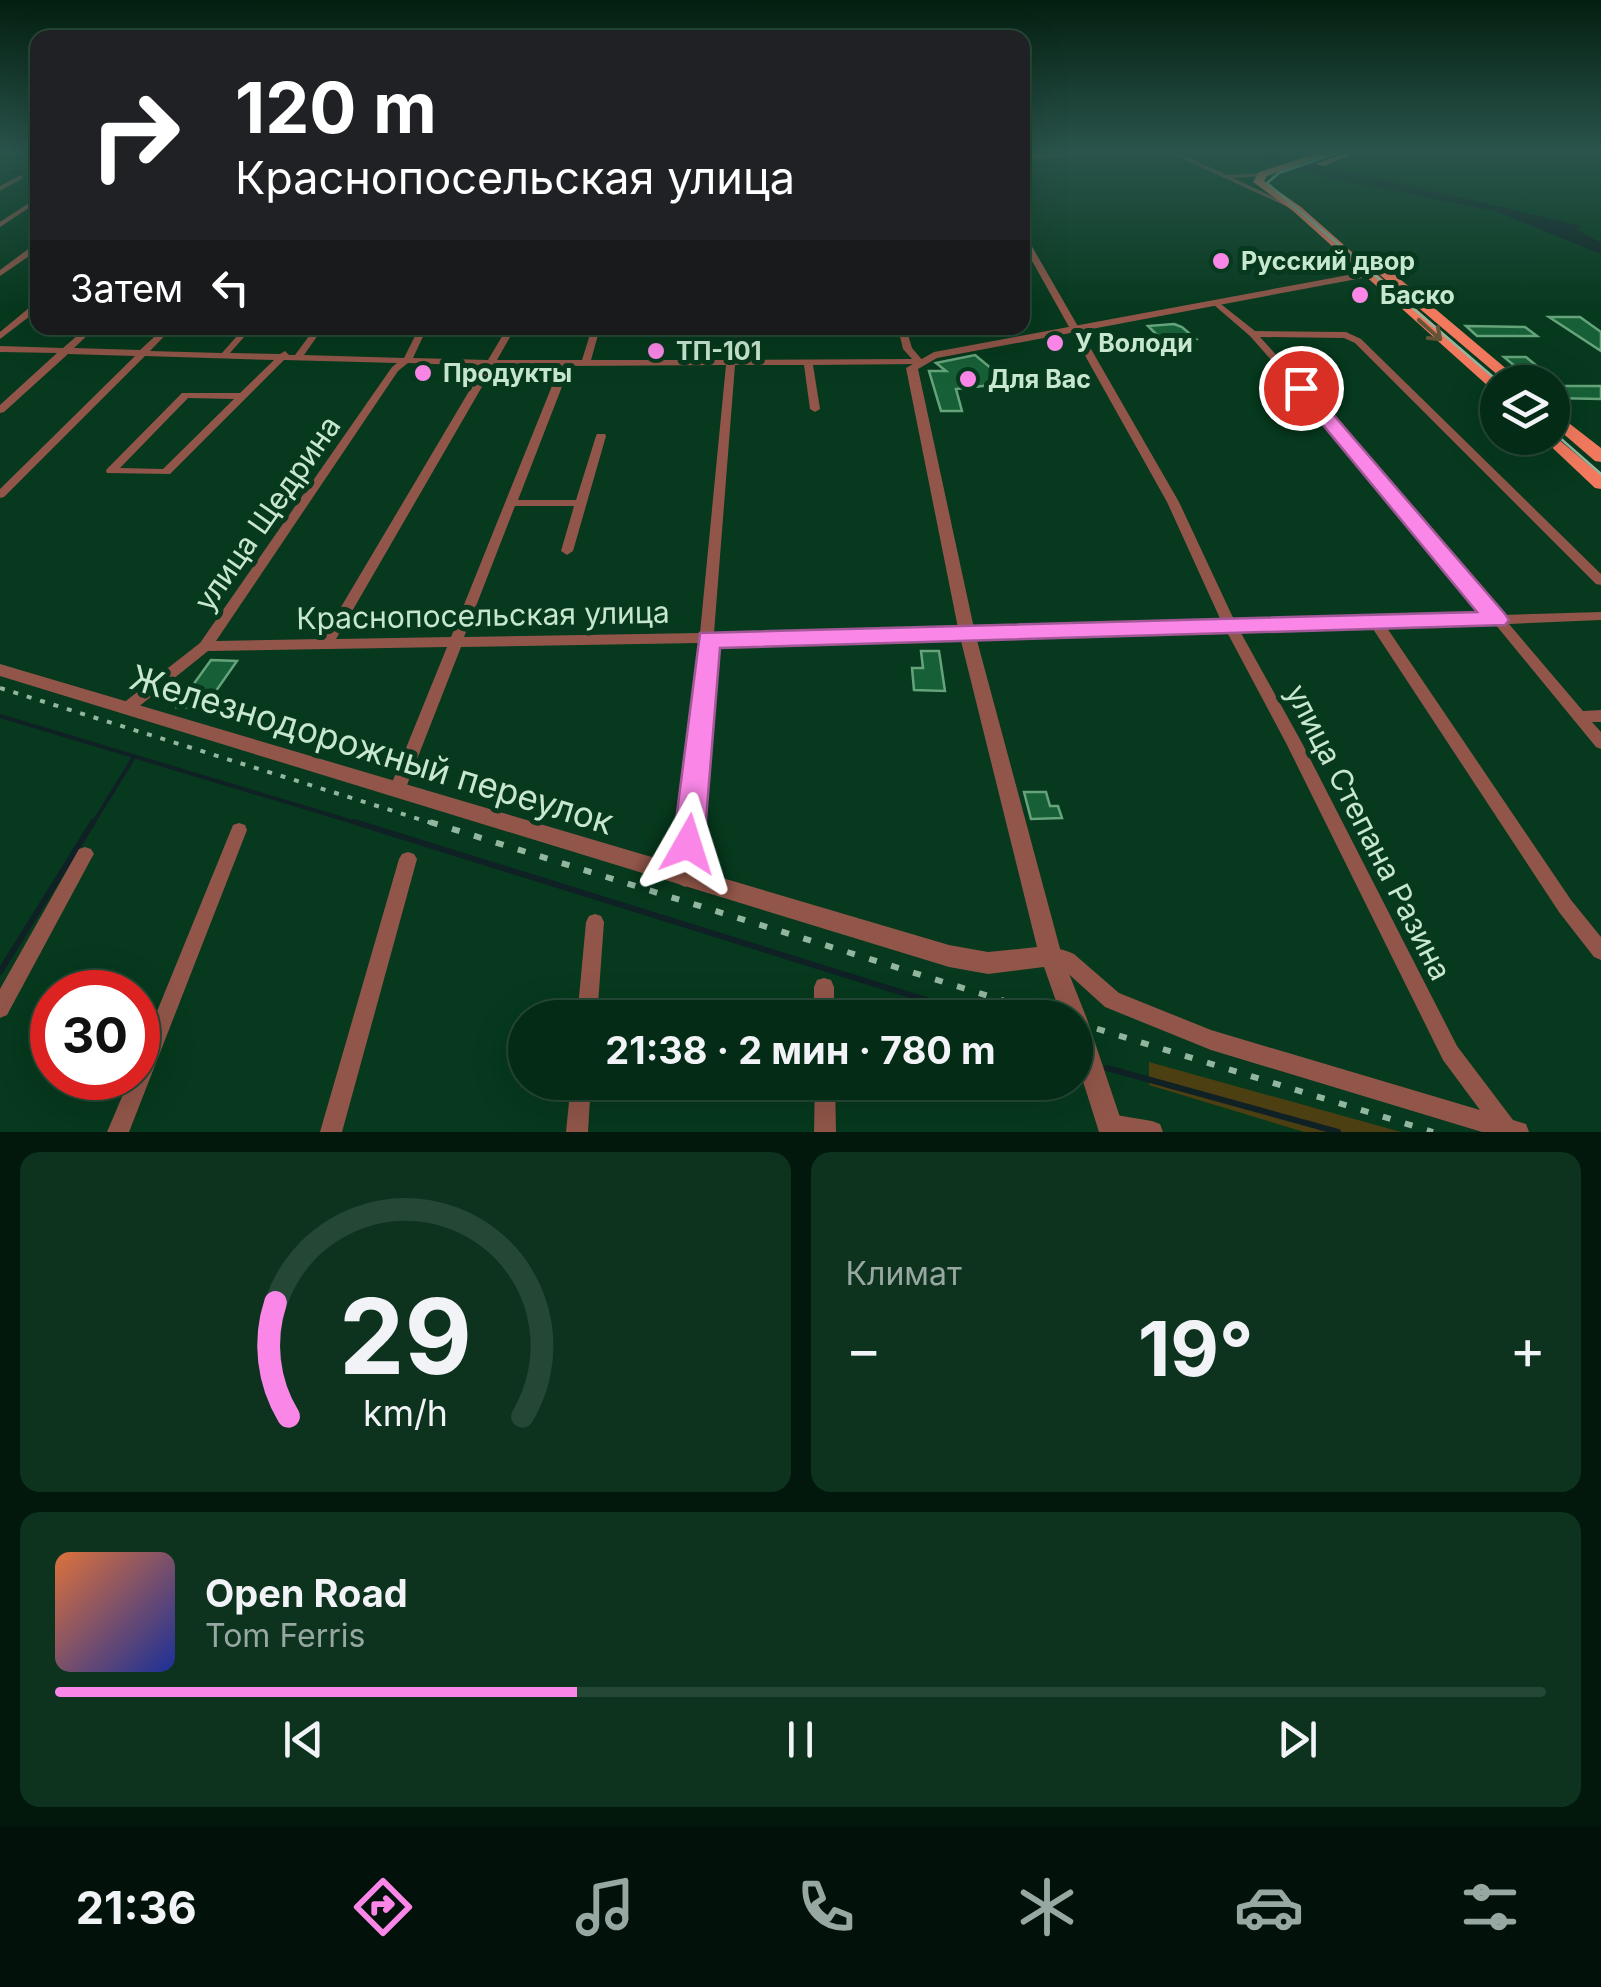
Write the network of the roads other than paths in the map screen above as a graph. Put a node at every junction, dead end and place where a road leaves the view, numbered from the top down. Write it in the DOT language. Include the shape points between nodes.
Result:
graph roads {
  1 [pos="30,204"];
  2 [pos="1284,204"];
  3 [pos="1288,204"];
  4 [pos="1303,204"];
  5 [pos="1297,210"];
  6 [pos="0,225"];
  7 [pos="1030,250"];
  8 [pos="30,252"];
  9 [pos="1377,273"];
  10 [pos="0,274"];
  11 [pos="1217,303"];
  12 [pos="30,311"];
  13 [pos="1076,328"];
  14 [pos="1253,334"];
  15 [pos="84,335"];
  16 [pos="161,335"];
  17 [pos="242,335"];
  18 [pos="314,335"];
  19 [pos="420,335"];
  20 [pos="507,335"];
  21 [pos="594,335"];
  22 [pos="733,335"];
  23 [pos="904,335"];
  24 [pos="0,336"];
  25 [pos="0,349"];
  26 [pos="145,350"];
  27 [pos="66,351"];
  28 [pos="226,352"];
  29 [pos="284,354"];
  30 [pos="299,355"];
  31 [pos="408,360"];
  32 [pos="808,360"];
  33 [pos="490,362"];
  34 [pos="566,362"];
  35 [pos="586,362"];
  36 [pos="730,362"];
  37 [pos="919,362"];
  38 [pos="1493,365"];
  39 [pos="1480,373"];
  40 [pos="243,396"];
  41 [pos="815,408"];
  42 [pos="0,410"];
  43 [pos="1570,430"];
  44 [pos="601,436"];
  45 [pos="1569,455"];
  46 [pos="1601,456"];
  47 [pos="1601,484"];
  48 [pos="0,495"];
  49 [pos="512,503"];
  50 [pos="581,503"];
  51 [pos="567,551"];
  52 [pos="1601,580"];
  53 [pos="1601,616"];
  54 [pos="1496,620"];
  55 [pos="1377,624"];
  56 [pos="1236,630"];
  57 [pos="967,633"];
  58 [pos="709,640"];
  59 [pos="326,644"];
  60 [pos="456,644"];
  61 [pos="205,646"];
  62 [pos="0,670"];
  63 [pos="127,708"];
  64 [pos="1579,716"];
  65 [pos="1601,716"];
  66 [pos="1601,743"];
  67 [pos="397,790"];
  68 [pos="239,830"];
  69 [pos="86,854"];
  70 [pos="408,858"];
  71 [pos="685,878"];
  72 [pos="595,922"];
  73 [pos="1601,951"];
  74 [pos="1052,956"];
  75 [pos="824,987"];
  76 [pos="588,1000"];
  77 [pos="824,1000"];
  78 [pos="1068,1000"];
  79 [pos="0,1008"];
  80 [pos="1093,1073"];
  81 [pos="580,1100"];
  82 [pos="825,1100"];
  83 [pos="1111,1128"];
  84 [pos="1513,1130"];
  85 [pos="118,1132"];
  86 [pos="331,1132"];
  87 [pos="577,1132"];
  88 [pos="825,1132"];
  89 [pos="1152,1132"];
  1 -- 6 [label="street"];
  2 -- 5 [label="street"];
  3 -- 5 [label="main road"];
  4 -- 9 [label="main road"];
  5 -- 9 [label="main road"];
  7 -- 13 [label="street, улица Степана Разина"];
  8 -- 10 [label="street"];
  9 -- 11 [label="street"];
  9 -- 38 [label="main road"];
  9 -- 39 [label="main road, one-way"];
  11 -- 13 [label="street"];
  11 -- 14 [label="street"];
  12 -- 24 [label="street"];
  13 -- 37 [label="street"];
  13 -- 56 [label="street, улица Степана Разина"];
  14 -- 52 [label="street" via="1346,335 1358,341"];
  14 -- 54 [label="street"];
  15 -- 27 [label="street"];
  16 -- 26 [label="street"];
  17 -- 28 [label="street"];
  18 -- 30 [label="street"];
  19 -- 31 [label="street, улица Щедрина"];
  20 -- 33 [label="street"];
  21 -- 35 [label="street"];
  22 -- 36 [label="street"];
  23 -- 37 [label="street"];
  25 -- 27 [label="street"];
  26 -- 27 [label="street"];
  26 -- 28 [label="street"];
  26 -- 48 [label="street"];
  27 -- 42 [label="street"];
  28 -- 29 [label="street"];
  29 -- 30 [label="street"];
  29 -- 40 [label="street"];
  30 -- 31 [label="street"];
  31 -- 33 [label="street"];
  31 -- 61 [label="street, улица Щедрина"];
  32 -- 36 [label="street"];
  32 -- 37 [label="street"];
  32 -- 41 [label="street"];
  33 -- 34 [label="street"];
  33 -- 59 [label="street"];
  34 -- 35 [label="street"];
  34 -- 49 [label="street"];
  35 -- 36 [label="street"];
  36 -- 58 [label="street"];
  37 -- 57 [label="street" via="912,368 915,386"];
  40 -- 40 [label="street" via="185,395 112,472 166,472"];
  43 -- 46 [label="main road"];
  44 -- 50 [label="street"];
  45 -- 47 [label="main road"];
  49 -- 50 [label="street"];
  49 -- 60 [label="street"];
  50 -- 51 [label="street"];
  53 -- 54 [label="street, Краснопосельская улица"];
  54 -- 55 [label="street, Краснопосельская улица"];
  54 -- 64 [label="street"];
  55 -- 56 [label="street, Краснопосельская улица"];
  55 -- 73 [label="street"];
  56 -- 57 [label="street, Краснопосельская улица"];
  56 -- 84 [label="street, улица Степана Разина" via="1450,1053"];
  57 -- 58 [label="street, Краснопосельская улица"];
  57 -- 74 [label="street"];
  58 -- 60 [label="street, Краснопосельская улица"];
  58 -- 71 [label="street"];
  59 -- 60 [label="street, Краснопосельская улица"];
  59 -- 61 [label="street, Краснопосельская улица"];
  60 -- 67 [label="street"];
  61 -- 63 [label="street, улица Щедрина"];
  62 -- 63 [label="street, Железнодорожный переулок"];
  63 -- 67 [label="street, Железнодорожный переулок"];
  64 -- 65 [label="street"];
  64 -- 66 [label="street"];
  67 -- 71 [label="street, Железнодорожный переулок"];
  68 -- 85 [label="street"];
  69 -- 79 [label="street"];
  70 -- 86 [label="street"];
  71 -- 74 [label="street, Железнодорожный переулок" via="948,956 988,963"];
  72 -- 76 [label="street"];
  74 -- 78 [label="street"];
  74 -- 84 [label="street" via="1067,960 1112,1000 1211,1040"];
  75 -- 77 [label="street"];
  80 -- 83 [label="street"];
  81 -- 87 [label="street"];
  82 -- 88 [label="street"];
  83 -- 89 [label="street"];
}
